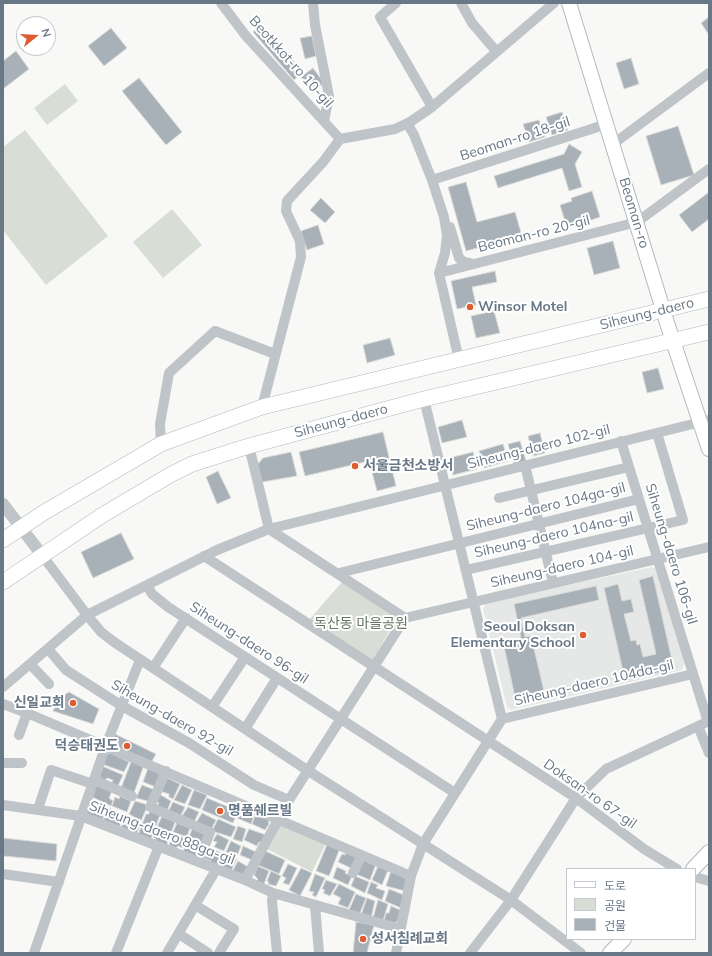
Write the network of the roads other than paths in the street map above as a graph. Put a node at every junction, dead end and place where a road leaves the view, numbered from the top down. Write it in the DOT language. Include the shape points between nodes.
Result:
graph roads {
  1 [pos="221,3"];
  2 [pos="313,3"];
  3 [pos="396,3"];
  4 [pos="461,3"];
  5 [pos="554,3"];
  6 [pos="570,3"];
  7 [pos="496,51"];
  8 [pos="709,73"];
  9 [pos="432,107"];
  10 [pos="324,121"];
  11 [pos="407,123"];
  12 [pos="607,124"];
  13 [pos="340,139"];
  14 [pos="613,144"];
  15 [pos="709,169"];
  16 [pos="432,180"];
  17 [pos="444,218"];
  18 [pos="637,222"];
  19 [pos="473,264"];
  20 [pos="439,273"];
  21 [pos="709,299"];
  22 [pos="663,310"];
  23 [pos="709,332"];
  24 [pos="673,340"];
  25 [pos="275,354"];
  26 [pos="458,360"];
  27 [pos="424,400"];
  28 [pos="262,407"];
  29 [pos="704,421"];
  30 [pos="657,433"];
  31 [pos="621,441"];
  32 [pos="161,444"];
  33 [pos="249,446"];
  34 [pos="709,449"];
  35 [pos="525,465"];
  36 [pos="629,467"];
  37 [pos="445,485"];
  38 [pos="531,491"];
  39 [pos="499,498"];
  40 [pos="639,499"];
  41 [pos="3,504"];
  42 [pos="539,524"];
  43 [pos="21,527"];
  44 [pos="648,528"];
  45 [pos="269,529"];
  46 [pos="3,540"];
  47 [pos="459,543"];
  48 [pos="709,547"];
  49 [pos="546,552"];
  50 [pos="42,555"];
  51 [pos="204,556"];
  52 [pos="658,559"];
  53 [pos="466,570"];
  54 [pos="338,573"];
  55 [pos="3,582"];
  56 [pos="553,583"];
  57 [pos="148,585"];
  58 [pos="474,602"];
  59 [pos="87,615"];
  60 [pos="186,618"];
  61 [pos="405,618"];
  62 [pos="48,649"];
  63 [pos="245,657"];
  64 [pos="140,660"];
  65 [pos="30,664"];
  66 [pos="372,667"];
  67 [pos="153,668"];
  68 [pos="693,674"];
  69 [pos="277,678"];
  70 [pos="49,684"];
  71 [pos="3,687"];
  72 [pos="3,704"];
  73 [pos="122,706"];
  74 [pos="212,707"];
  75 [pos="27,712"];
  76 [pos="340,719"];
  77 [pos="502,719"];
  78 [pos="708,721"];
  79 [pos="698,726"];
  80 [pos="245,729"];
  81 [pos="20,735"];
  82 [pos="487,742"];
  83 [pos="106,746"];
  84 [pos="709,753"];
  85 [pos="3,763"];
  86 [pos="22,763"];
  87 [pos="307,770"];
  88 [pos="166,771"];
  89 [pos="93,782"];
  90 [pos="455,793"];
  91 [pos="132,796"];
  92 [pos="576,798"];
  93 [pos="289,800"];
  94 [pos="3,805"];
  95 [pos="38,809"];
  96 [pos="82,816"];
  97 [pos="280,820"];
  98 [pos="423,844"];
  99 [pos="159,846"];
  100 [pos="709,852"];
  101 [pos="362,855"];
  102 [pos="199,862"];
  103 [pos="217,868"];
  104 [pos="676,868"];
  105 [pos="694,868"];
  106 [pos="353,873"];
  107 [pos="3,874"];
  108 [pos="411,876"];
  109 [pos="696,877"];
  110 [pos="246,880"];
  111 [pos="709,881"];
  112 [pos="59,882"];
  113 [pos="273,893"];
  114 [pos="510,900"];
  115 [pos="195,905"];
  116 [pos="315,905"];
  117 [pos="401,929"];
  118 [pos="179,934"];
  119 [pos="623,940"];
  120 [pos="34,953"];
  121 [pos="116,953"];
  122 [pos="168,953"];
  123 [pos="208,953"];
  124 [pos="219,953"];
  125 [pos="278,953"];
  126 [pos="319,953"];
  127 [pos="396,953"];
  128 [pos="470,953"];
  129 [pos="580,953"];
  130 [pos="610,953"];
  1 -- 10 [label="street, Beotkkot-ro 10-gil" via="246,36"];
  2 -- 10 [label="street" via="329,96"];
  3 -- 9 [label="street" via="380,17"];
  4 -- 7 [label="street" via="472,23"];
  5 -- 7 [label="street"];
  6 -- 12 [label="main road, Beoman-ro"];
  7 -- 9 [label="street"];
  8 -- 14 [label="street"];
  9 -- 11 [label="street"];
  10 -- 13 [label="street, Beotkkot-ro 10-gil"];
  11 -- 13 [label="street" via="395,129"];
  11 -- 16 [label="street"];
  12 -- 14 [label="main road, Beoman-ro"];
  12 -- 16 [label="street, Beoman-ro 18-gil"];
  13 -- 25 [label="street" via="323,162 287,201 286,211 300,240 301,257"];
  14 -- 18 [label="main road, Beoman-ro"];
  15 -- 18 [label="street"];
  16 -- 17 [label="street"];
  17 -- 19 [label="street" via="451,229 459,258"];
  17 -- 20 [label="street" via="447,235"];
  18 -- 19 [label="street, Beoman-ro 20-gil"];
  18 -- 22 [label="main road, Beoman-ro"];
  19 -- 20 [label="street, Beoman-ro 20-gil"];
  20 -- 26 [label="street"];
  21 -- 22 [label="main road, Siheung-daero"];
  22 -- 24 [label="main road, Beoman-ro"];
  22 -- 26 [label="main road, Siheung-daero"];
  23 -- 24 [label="main road, Siheung-daero"];
  24 -- 27 [label="main road, Siheung-daero"];
  24 -- 29 [label="main road, Beoman-ro"];
  25 -- 28 [label="street"];
  25 -- 32 [label="street" via="215,331 169,373 160,424"];
  26 -- 28 [label="main road, Siheung-daero"];
  27 -- 33 [label="main road, Siheung-daero"];
  27 -- 37 [label="street, Siheung-daero 104-gil"];
  28 -- 32 [label="main road, Siheung-daero"];
  29 -- 30 [label="street, Siheung-daero 102-gil"];
  29 -- 34 [label="main road, Beoman-ro"];
  30 -- 31 [label="street, Siheung-daero 102-gil"];
  30 -- 44 [label="street, Siheung-daero 104na-gil" via="683,520"];
  31 -- 35 [label="street, Siheung-daero 102-gil"];
  31 -- 36 [label="street, Siheung-daero 106-gil"];
  32 -- 43 [label="main road, Siheung-daero"];
  33 -- 45 [label="street"];
  33 -- 50 [label="main road, Siheung-daero" via="192,464 170,475"];
  35 -- 37 [label="street, Siheung-daero 102-gil"];
  35 -- 38 [label="street"];
  36 -- 38 [label="street"];
  36 -- 40 [label="street, Siheung-daero 106-gil"];
  37 -- 45 [label="street, Siheung-daero 102-gil"];
  37 -- 47 [label="street, Siheung-daero 104-gil"];
  38 -- 39 [label="street"];
  38 -- 42 [label="street"];
  40 -- 42 [label="street, Siheung-daero 104ga-gil"];
  40 -- 44 [label="street, Siheung-daero 106-gil"];
  41 -- 43 [label="street"];
  42 -- 47 [label="street, Siheung-daero 104ga-gil"];
  42 -- 49 [label="street"];
  43 -- 46 [label="main road, Siheung-daero"];
  43 -- 50 [label="street"];
  44 -- 49 [label="street, Siheung-daero 104na-gil"];
  44 -- 52 [label="street, Siheung-daero 106-gil"];
  45 -- 51 [label="street"];
  45 -- 54 [label="street"];
  47 -- 53 [label="street, Siheung-daero 104-gil"];
  47 -- 54 [label="street, Siheung-daero 104ga-gil"];
  48 -- 52 [label="street"];
  49 -- 53 [label="street, Siheung-daero 104na-gil"];
  49 -- 56 [label="street"];
  50 -- 55 [label="main road, Siheung-daero"];
  50 -- 59 [label="street"];
  51 -- 57 [label="street"];
  51 -- 66 [label="street, Doksan-ro 67-gil"];
  52 -- 56 [label="street, Siheung-daero 104-gil"];
  52 -- 68 [label="street, Siheung-daero 106-gil"];
  53 -- 58 [label="street, Siheung-daero 104-gil"];
  54 -- 61 [label="street"];
  56 -- 58 [label="street, Siheung-daero 104-gil"];
  57 -- 59 [label="street"];
  57 -- 60 [label="street, Siheung-daero 96-gil" via="152,594"];
  58 -- 61 [label="street"];
  58 -- 77 [label="street, Siheung-daero 104-gil"];
  59 -- 62 [label="street"];
  59 -- 64 [label="street" via="101,632"];
  60 -- 63 [label="street, Siheung-daero 96-gil"];
  60 -- 67 [label="street"];
  61 -- 66 [label="street"];
  62 -- 65 [label="street"];
  62 -- 73 [label="street, Siheung-daero 92-gil" via="66,670"];
  63 -- 69 [label="street, Siheung-daero 96-gil"];
  63 -- 74 [label="street"];
  64 -- 67 [label="street"];
  64 -- 73 [label="street"];
  65 -- 70 [label="street"];
  65 -- 71 [label="street"];
  66 -- 76 [label="street"];
  66 -- 82 [label="street, Doksan-ro 67-gil"];
  67 -- 74 [label="street"];
  68 -- 77 [label="street, Siheung-daero 104da-gil"];
  68 -- 78 [label="street, Siheung-daero 106-gil"];
  69 -- 76 [label="street, Siheung-daero 96-gil"];
  69 -- 80 [label="street"];
  72 -- 75 [label="street"];
  73 -- 83 [label="street"];
  73 -- 93 [label="street, Siheung-daero 92-gil" via="189,743 254,785"];
  74 -- 80 [label="street"];
  75 -- 81 [label="street"];
  75 -- 83 [label="street"];
  76 -- 87 [label="street"];
  76 -- 90 [label="street, Siheung-daero 96-gil"];
  77 -- 82 [label="street"];
  78 -- 79 [label="street"];
  79 -- 84 [label="street"];
  79 -- 92 [label="street" via="606,769"];
  80 -- 87 [label="street"];
  82 -- 90 [label="street"];
  82 -- 92 [label="street, Doksan-ro 67-gil"];
  83 -- 88 [label="street"];
  83 -- 89 [label="street"];
  85 -- 86 [label="street"];
  87 -- 93 [label="street"];
  87 -- 98 [label="street"];
  88 -- 97 [label="street"];
  88 -- 102 [label="street" via="150,807 210,832"];
  89 -- 91 [label="street"];
  89 -- 95 [label="street, Siheung-daero 88ga-gil" via="52,770"];
  89 -- 96 [label="street"];
  90 -- 98 [label="street"];
  92 -- 104 [label="street, Doksan-ro 67-gil" via="644,849"];
  92 -- 114 [label="street"];
  93 -- 97 [label="street"];
  94 -- 95 [label="street, Siheung-daero 88ga-gil"];
  95 -- 96 [label="street, Siheung-daero 88ga-gil"];
  96 -- 99 [label="street, Siheung-daero 88ga-gil"];
  96 -- 112 [label="street"];
  97 -- 101 [label="street"];
  97 -- 110 [label="street"];
  98 -- 108 [label="street"];
  98 -- 114 [label="street"];
  99 -- 102 [label="street, Siheung-daero 88ga-gil"];
  99 -- 121 [label="street"];
  100 -- 105 [label="main road"];
  101 -- 106 [label="street"];
  101 -- 108 [label="street"];
  102 -- 103 [label="street, Siheung-daero 88ga-gil"];
  103 -- 110 [label="street, Siheung-daero 88ga-gil"];
  103 -- 115 [label="street"];
  107 -- 112 [label="street"];
  108 -- 117 [label="street"];
  109 -- 111 [label="street"];
  110 -- 113 [label="street, Siheung-daero 88ga-gil"];
  112 -- 120 [label="street"];
  113 -- 116 [label="street, Siheung-daero 88ga-gil"];
  113 -- 125 [label="street"];
  114 -- 128 [label="street"];
  114 -- 129 [label="street"];
  115 -- 118 [label="street"];
  115 -- 124 [label="street" via="234,929"];
  116 -- 117 [label="street, Siheung-daero 88ga-gil"];
  116 -- 126 [label="street"];
  117 -- 127 [label="street"];
  118 -- 122 [label="street"];
  118 -- 123 [label="street"];
  119 -- 130 [label="main road"];
}
